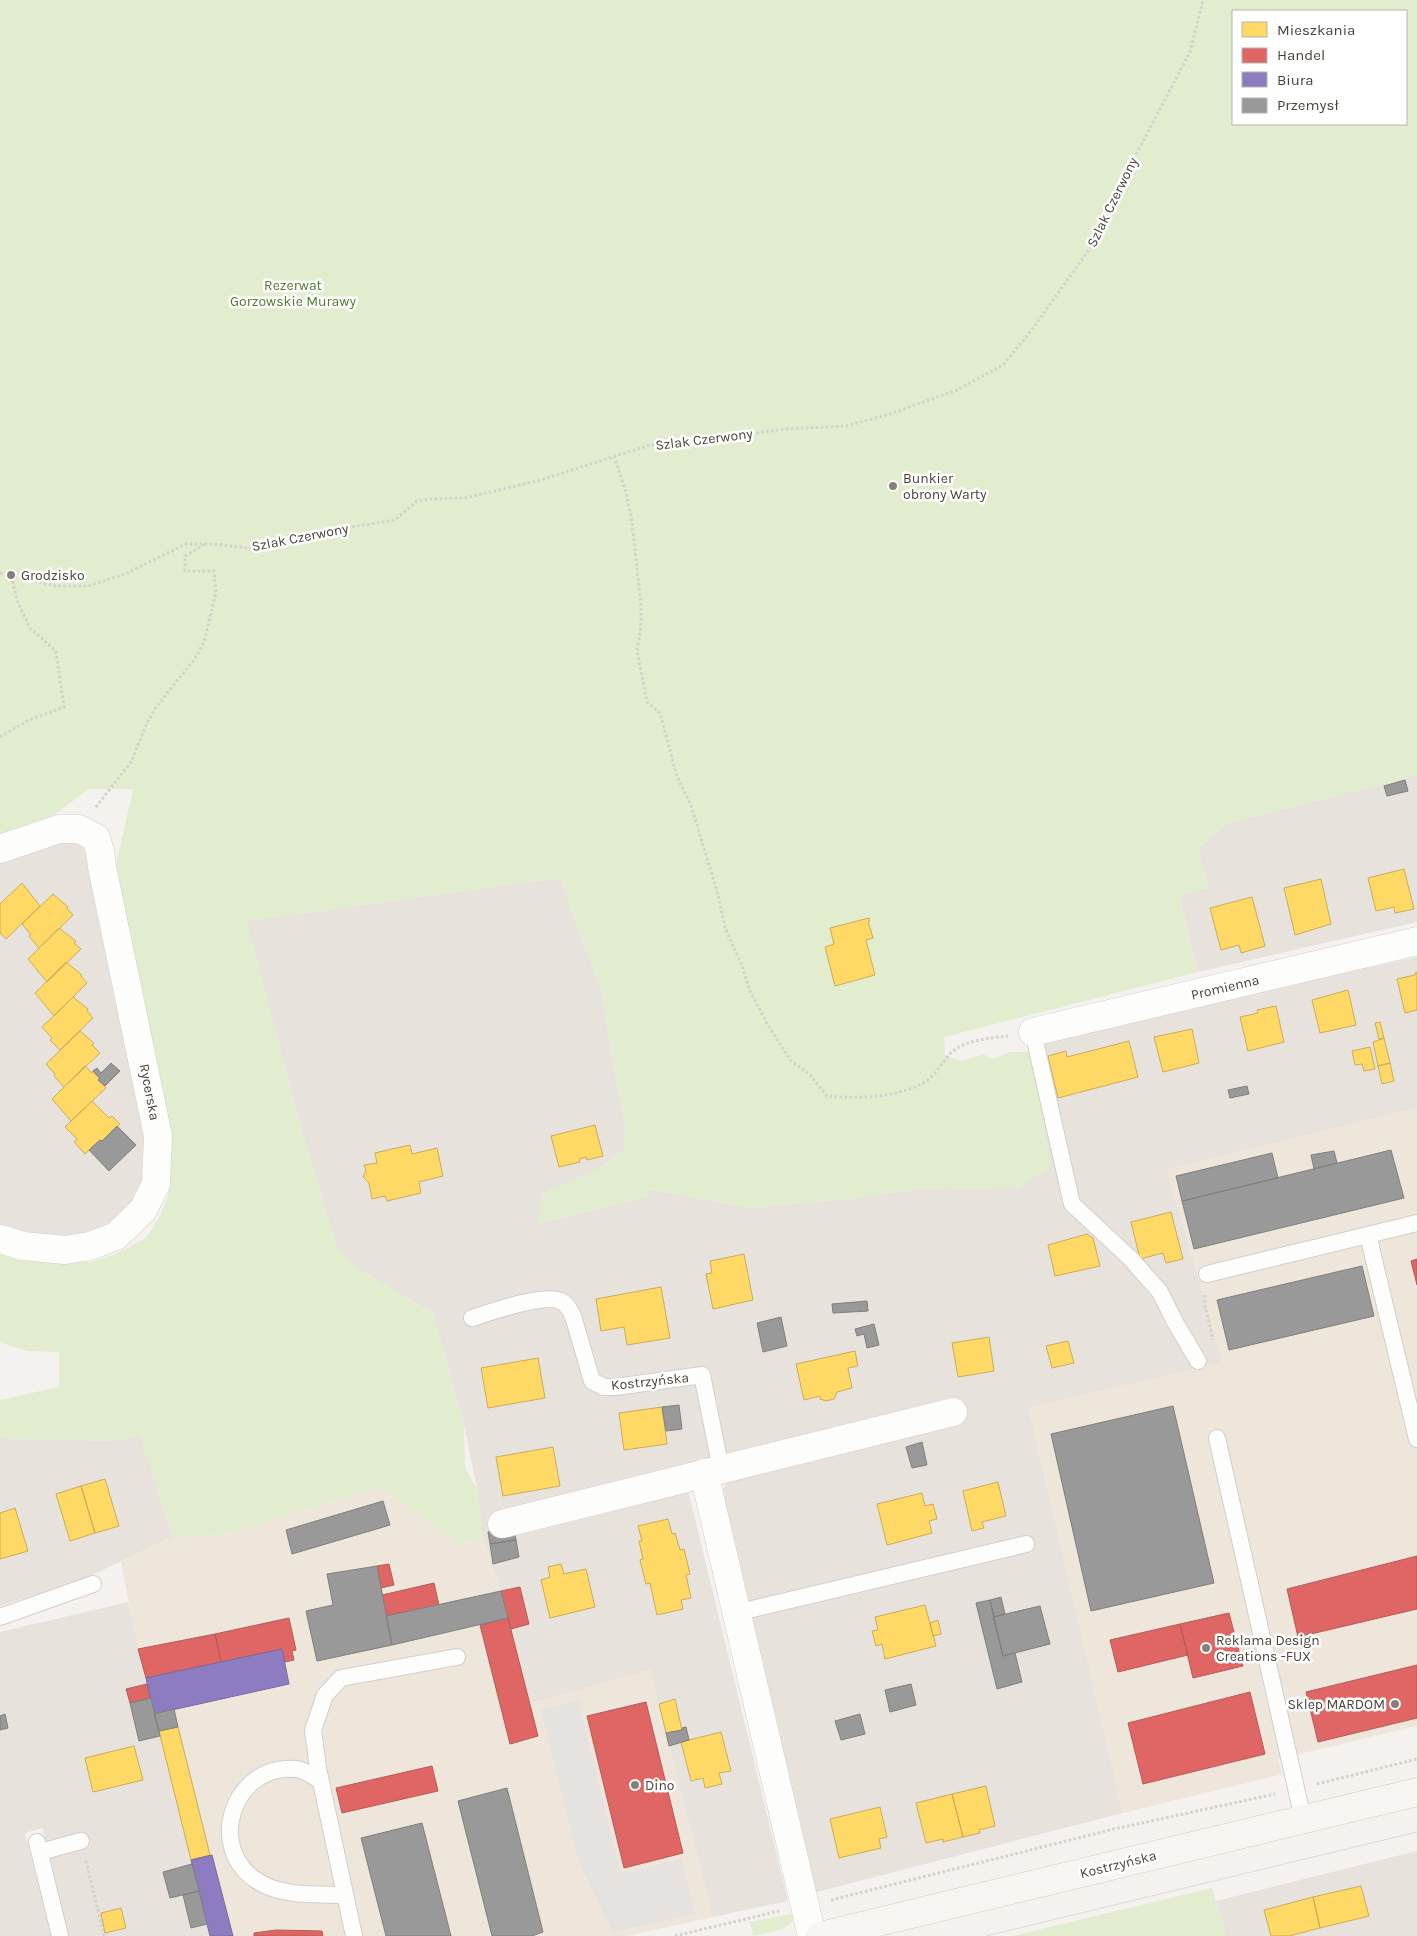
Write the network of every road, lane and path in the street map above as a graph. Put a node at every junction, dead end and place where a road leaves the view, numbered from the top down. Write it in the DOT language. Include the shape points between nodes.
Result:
graph roads {
  1 [pos="1203,0"];
  2 [pos="614,456"];
  3 [pos="205,544"];
  4 [pos="0,573"];
  5 [pos="11,575"];
  6 [pos="0,737"];
  7 [pos="79,829"];
  8 [pos="0,849"];
  9 [pos="1417,941"];
  10 [pos="1033,1032"];
  11 [pos="1417,1223"];
  12 [pos="1368,1235"];
  13 [pos="0,1239"];
  14 [pos="1207,1274"];
  15 [pos="472,1318"];
  16 [pos="1198,1361"];
  17 [pos="953,1412"];
  18 [pos="1217,1438"];
  19 [pos="1417,1439"];
  20 [pos="712,1471"];
  21 [pos="502,1524"];
  22 [pos="1026,1544"];
  23 [pos="93,1584"];
  24 [pos="736,1613"];
  25 [pos="0,1617"];
  26 [pos="457,1657"];
  27 [pos="1417,1759"];
  28 [pos="320,1780"];
  29 [pos="1296,1789"];
  30 [pos="1417,1792"];
  31 [pos="1303,1819"];
  32 [pos="81,1841"];
  33 [pos="345,1895"];
  34 [pos="805,1907"];
  35 [pos="60,1936"];
  36 [pos="104,1936"];
  37 [pos="354,1936"];
  38 [pos="675,1936"];
  39 [pos="812,1936"];
  40 [pos="820,1936"];
  1 -- 2 [label="path, Szlak Czerwony" via="1190,52 1132,162 1096,240 1004,364 957,390 924,403 846,426 650,445"];
  2 -- 3 [label="path, Szlak Czerwony" via="541,480 465,498 417,501 395,520 248,548"];
  2 -- 10 [label="path" via="626,492 633,530 641,606 637,652 647,702 660,713 677,777 691,804 718,895 724,928 750,991 792,1061 810,1075 826,1096 886,1096 930,1078 951,1052 975,1041"];
  3 -- 5 [label="path, Szlak Czerwony" via="186,544 125,574 88,586 56,586"];
  3 -- 7 [label="path" via="185,556 184,565 185,571 214,571 216,592 204,642 194,660 156,707 131,762"];
  4 -- 5 [label="path, Szlak Czerwony"];
  5 -- 6 [label="path" via="18,603 30,628 56,651 64,707 26,720"];
  7 -- 8 [label="street" via="59,829"];
  7 -- 13 [label="street, Rycerska" via="96,838 100,851 158,1136 156,1184 143,1210 116,1236 90,1246 65,1250 23,1246"];
  9 -- 10 [label="street, Promienna"];
  10 -- 16 [label="lane" via="1072,1204 1131,1259 1160,1292"];
  11 -- 12 [label="lane"];
  12 -- 14 [label="lane"];
  12 -- 19 [label="lane"];
  14 -- 16 [label="path" via="1204,1303 1212,1332 1212,1348 1209,1356"];
  15 -- 20 [label="lane, Kostrzyńska" via="541,1299 560,1301 574,1316 592,1381 604,1387 616,1387 702,1375"];
  17 -- 20 [label="street"];
  18 -- 29 [label="lane"];
  20 -- 21 [label="street"];
  20 -- 24 [label="street, Kostrzyńska"];
  22 -- 24 [label="lane"];
  23 -- 25 [label="lane"];
  24 -- 34 [label="street, Kostrzyńska"];
  26 -- 28 [label="lane" via="341,1678 324,1695 314,1730"];
  27 -- 29 [label="path"];
  28 -- 33 [label="lane"];
  28 -- 33 [label="lane" via="298,1768 278,1769 259,1777 243,1790 233,1808 229,1829 232,1850 243,1868 259,1882 299,1893"];
  29 -- 31 [label="lane"];
  29 -- 34 [label="path" via="1114,1829"];
  30 -- 31 [label="main road, Kostrzyńska"];
  31 -- 40 [label="main road, Kostrzyńska"];
  32 -- 35 [label="lane" via="38,1847"];
  32 -- 36 [label="path"];
  33 -- 37 [label="lane"];
  34 -- 38 [label="path"];
  34 -- 39 [label="street, Kostrzyńska"];
}
